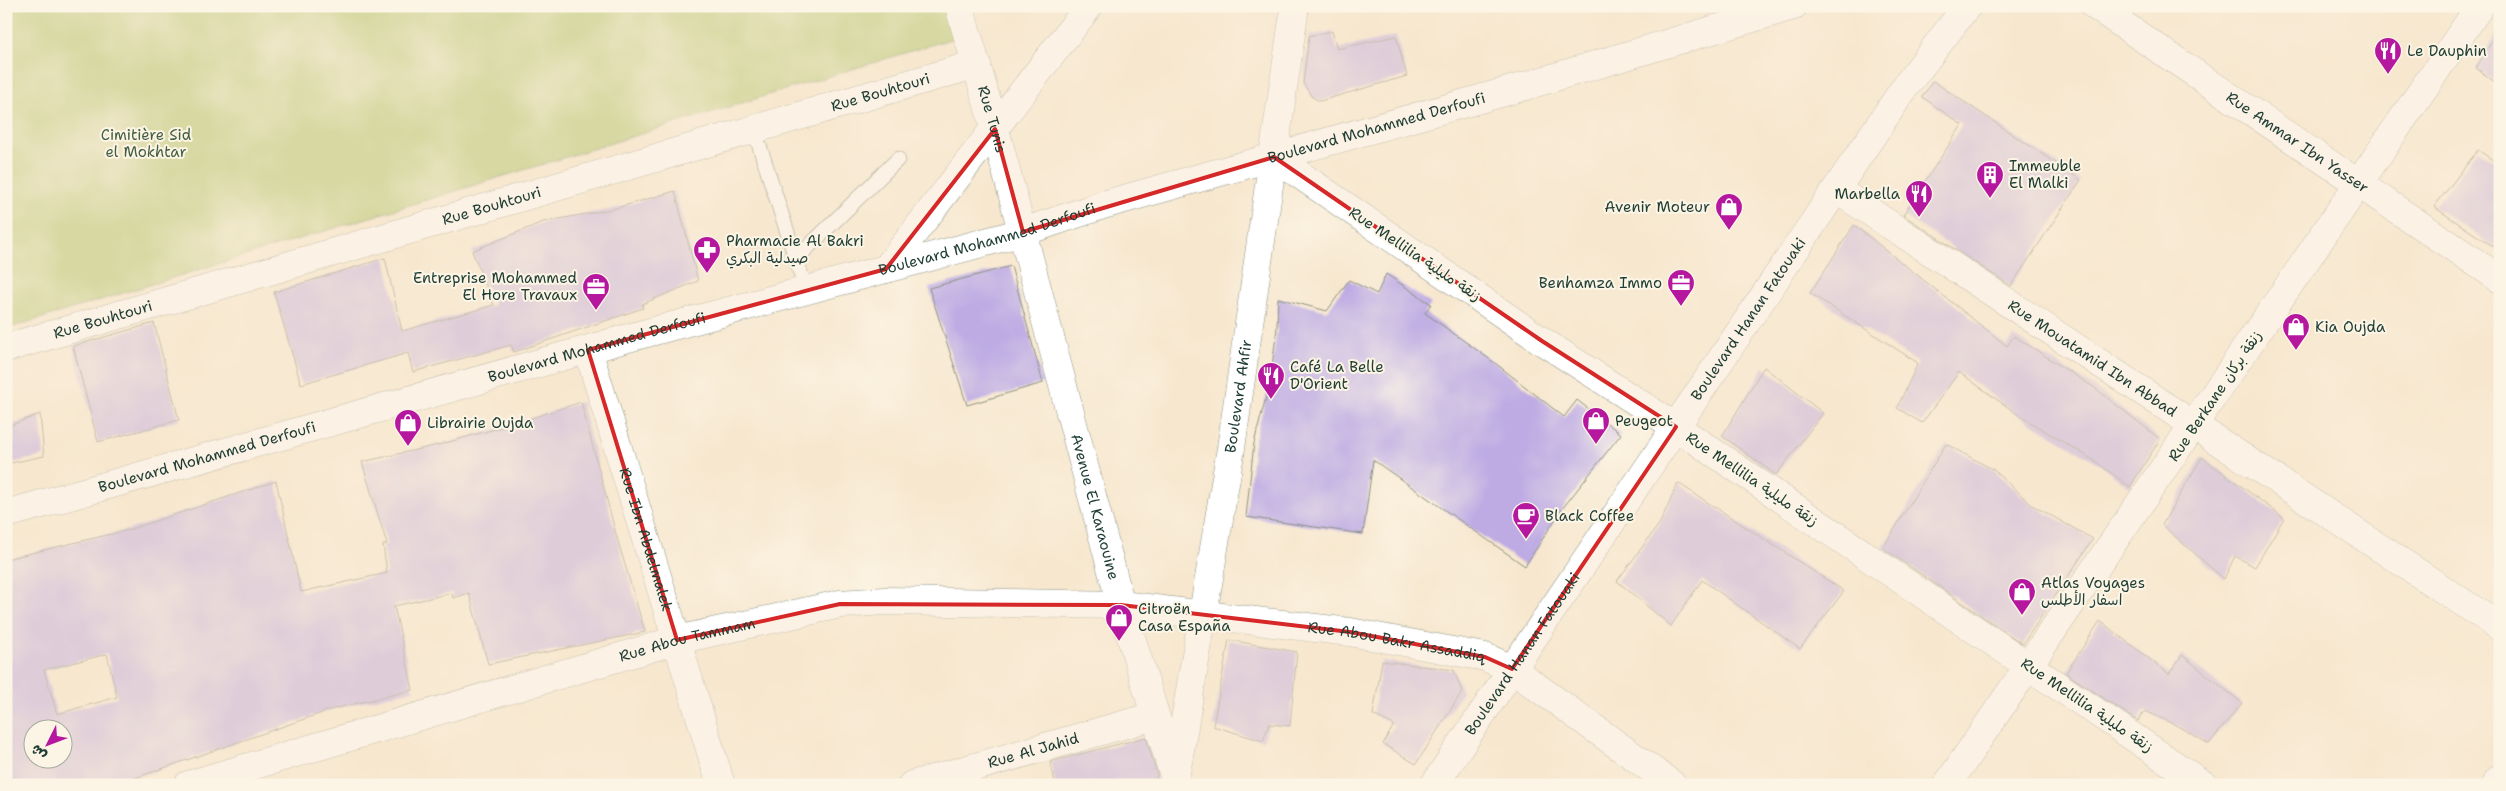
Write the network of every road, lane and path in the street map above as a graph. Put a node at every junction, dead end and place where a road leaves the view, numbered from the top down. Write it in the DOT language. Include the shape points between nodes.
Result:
graph roads {
  1 [pos="959,6"];
  2 [pos="1089,6"];
  3 [pos="1295,6"];
  4 [pos="1793,6"];
  5 [pos="1967,6"];
  6 [pos="2095,6"];
  7 [pos="2480,6"];
  8 [pos="977,64"];
  9 [pos="754,129"];
  10 [pos="995,129"];
  11 [pos="1274,157"];
  12 [pos="898,159"];
  13 [pos="2361,184"];
  14 [pos="1836,190"];
  15 [pos="1023,232"];
  16 [pos="797,258"];
  17 [pos="886,269"];
  18 [pos="2500,279"];
  19 [pos="806,290"];
  20 [pos="6,348"];
  21 [pos="588,350"];
  22 [pos="2195,426"];
  23 [pos="1676,427"];
  24 [pos="6,514"];
  25 [pos="1120,605"];
  26 [pos="1202,613"];
  27 [pos="2500,627"];
  28 [pos="677,640"];
  29 [pos="2029,666"];
  30 [pos="1512,669"];
  31 [pos="1154,716"];
  32 [pos="2500,778"];
  33 [pos="1174,782"];
  34 [pos="188,785"];
  35 [pos="721,785"];
  36 [pos="912,785"];
  37 [pos="1434,785"];
  38 [pos="1673,785"];
  39 [pos="1946,785"];
  40 [pos="2204,785"];
  41 [pos="2496,785"];
  1 -- 8 [label="street, Rue Tunis"];
  2 -- 10 [label="street"];
  3 -- 11 [label="street, Boulevard Ahfir"];
  4 -- 11 [label="street, Boulevard Mohammed Derfoufi"];
  5 -- 14 [label="street, Boulevard Hanan Fatouaki" via="1905,87"];
  6 -- 13 [label="street, Rue Ammar Ibn Yasser"];
  7 -- 13 [label="street, Rue Berkane زنقة بركان"];
  8 -- 9 [label="street, Rue Bouhtouri"];
  8 -- 10 [label="street, Rue Tunis"];
  9 -- 16 [label="lane"];
  9 -- 20 [label="street, Rue Bouhtouri"];
  10 -- 15 [label="street, Rue Tunis"];
  10 -- 17 [label="street"];
  11 -- 15 [label="street, Boulevard Mohammed Derfoufi"];
  11 -- 23 [label="street, Rue Mellilia زنقة مليلية" via="1542,341"];
  11 -- 26 [label="street, Boulevard Ahfir" via="1231,448"];
  12 -- 16 [label="lane"];
  13 -- 18 [label="street, Rue Ammar Ibn Yasser"];
  13 -- 22 [label="street, Rue Berkane زنقة بركان"];
  14 -- 22 [label="street, Rue Mouatamid Ibn Abbad"];
  14 -- 23 [label="street, Boulevard Hanan Fatouaki"];
  15 -- 17 [label="street, Boulevard Mohammed Derfoufi"];
  15 -- 25 [label="street, Avenue El Karaouine"];
  16 -- 19 [label="lane"];
  17 -- 19 [label="street, Boulevard Mohammed Derfoufi"];
  19 -- 21 [label="street, Boulevard Mohammed Derfoufi"];
  21 -- 24 [label="street, Boulevard Mohammed Derfoufi"];
  21 -- 28 [label="street, Rue Ibn Abdelmalek"];
  22 -- 27 [label="street, Rue Mouatamid Ibn Abbad"];
  22 -- 29 [label="street, Rue Berkane زنقة بركان"];
  23 -- 29 [label="street, Rue Mellilia زنقة مليلية"];
  23 -- 30 [label="street, Boulevard Hanan Fatouaki"];
  25 -- 26 [label="street, Rue Abou Tammam"];
  25 -- 28 [label="street, Rue Abou Tammam" via="885,601 840,604"];
  25 -- 31 [label="street, Avenue El Karaouine"];
  26 -- 30 [label="street, Rue Abou Bakr Assaddiq" via="1350,632 1485,657"];
  26 -- 33 [label="street, Boulevard Ahfir"];
  28 -- 34 [label="street, Rue Abou Tammam"];
  28 -- 35 [label="street, Rue Ibn Abdelmalek"];
  29 -- 39 [label="street, Rue Berkane زنقة بركان"];
  29 -- 40 [label="street, Rue Mellilia زنقة مليلية"];
  30 -- 37 [label="street, Boulevard Hanan Fatouaki"];
  30 -- 38 [label="street, Rue Abou Bakr Assaddiq"];
  31 -- 33 [label="street, Avenue El Karaouine"];
  31 -- 36 [label="street, Rue Al Jahid"];
  32 -- 41 [label="street"];
}
